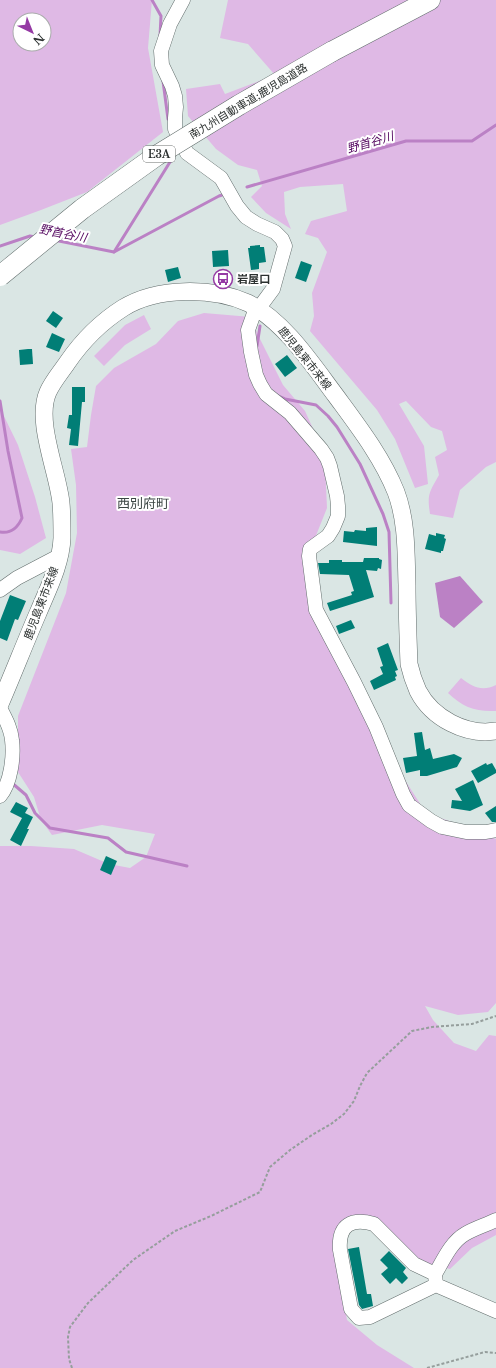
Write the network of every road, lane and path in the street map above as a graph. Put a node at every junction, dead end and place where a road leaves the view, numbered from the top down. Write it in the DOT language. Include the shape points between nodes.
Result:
graph roads {
  1 [pos="183,0"];
  2 [pos="430,0"];
  3 [pos="0,276"];
  4 [pos="258,310"];
  5 [pos="59,556"];
  6 [pos="0,590"];
  7 [pos="0,704"];
  8 [pos="0,708"];
  9 [pos="496,731"];
  10 [pos="0,796"];
  11 [pos="496,830"];
  12 [pos="496,1016"];
  13 [pos="496,1220"];
  14 [pos="435,1279"];
  15 [pos="496,1311"];
  16 [pos="496,1353"];
  17 [pos="72,1368"];
  18 [pos="427,1368"];
  1 -- 4 [label="street" via="170,24 161,51 162,65 176,96 175,129 187,153 221,178 246,217 275,232 285,246 273,288"];
  2 -- 3 [label="highway, 南九州自動車道;鹿児島道路 / E3A, bridge" via="331,52 156,156 82,209"];
  4 -- 5 [label="main road, 鹿児島東市来線" via="248,303 228,296 202,292 162,294 138,300 124,307 92,333 72,356 48,392 44,412 61,502 62,540"];
  4 -- 9 [label="main road, 鹿児島東市来線" via="276,324 309,360 373,448 397,495 406,548 409,664 418,692 435,713 446,721 475,731"];
  4 -- 11 [label="street" via="248,330 256,375 266,394 290,413 327,458 337,496 338,516 333,528 328,536 310,549 316,610 376,727 409,805 442,827 466,832"];
  5 -- 6 [label="street"];
  5 -- 7 [label="main road, 鹿児島東市来線" via="51,584"];
  8 -- 10 [label="street" via="9,726 12,740 12,767 4,792"];
  12 -- 17 [label="path" via="472,1024 412,1031 367,1073 354,1101 344,1114 290,1150 270,1168 260,1192 175,1231 133,1260 88,1303 70,1327 68,1359"];
  13 -- 14 [label="street" via="459,1238"];
  14 -- 14 [label="street" via="414,1264 374,1224 353,1222 346,1226 340,1236 351,1309 360,1318 370,1317"];
  14 -- 15 [label="street"];
  16 -- 18 [label="path" via="485,1352"];
}
